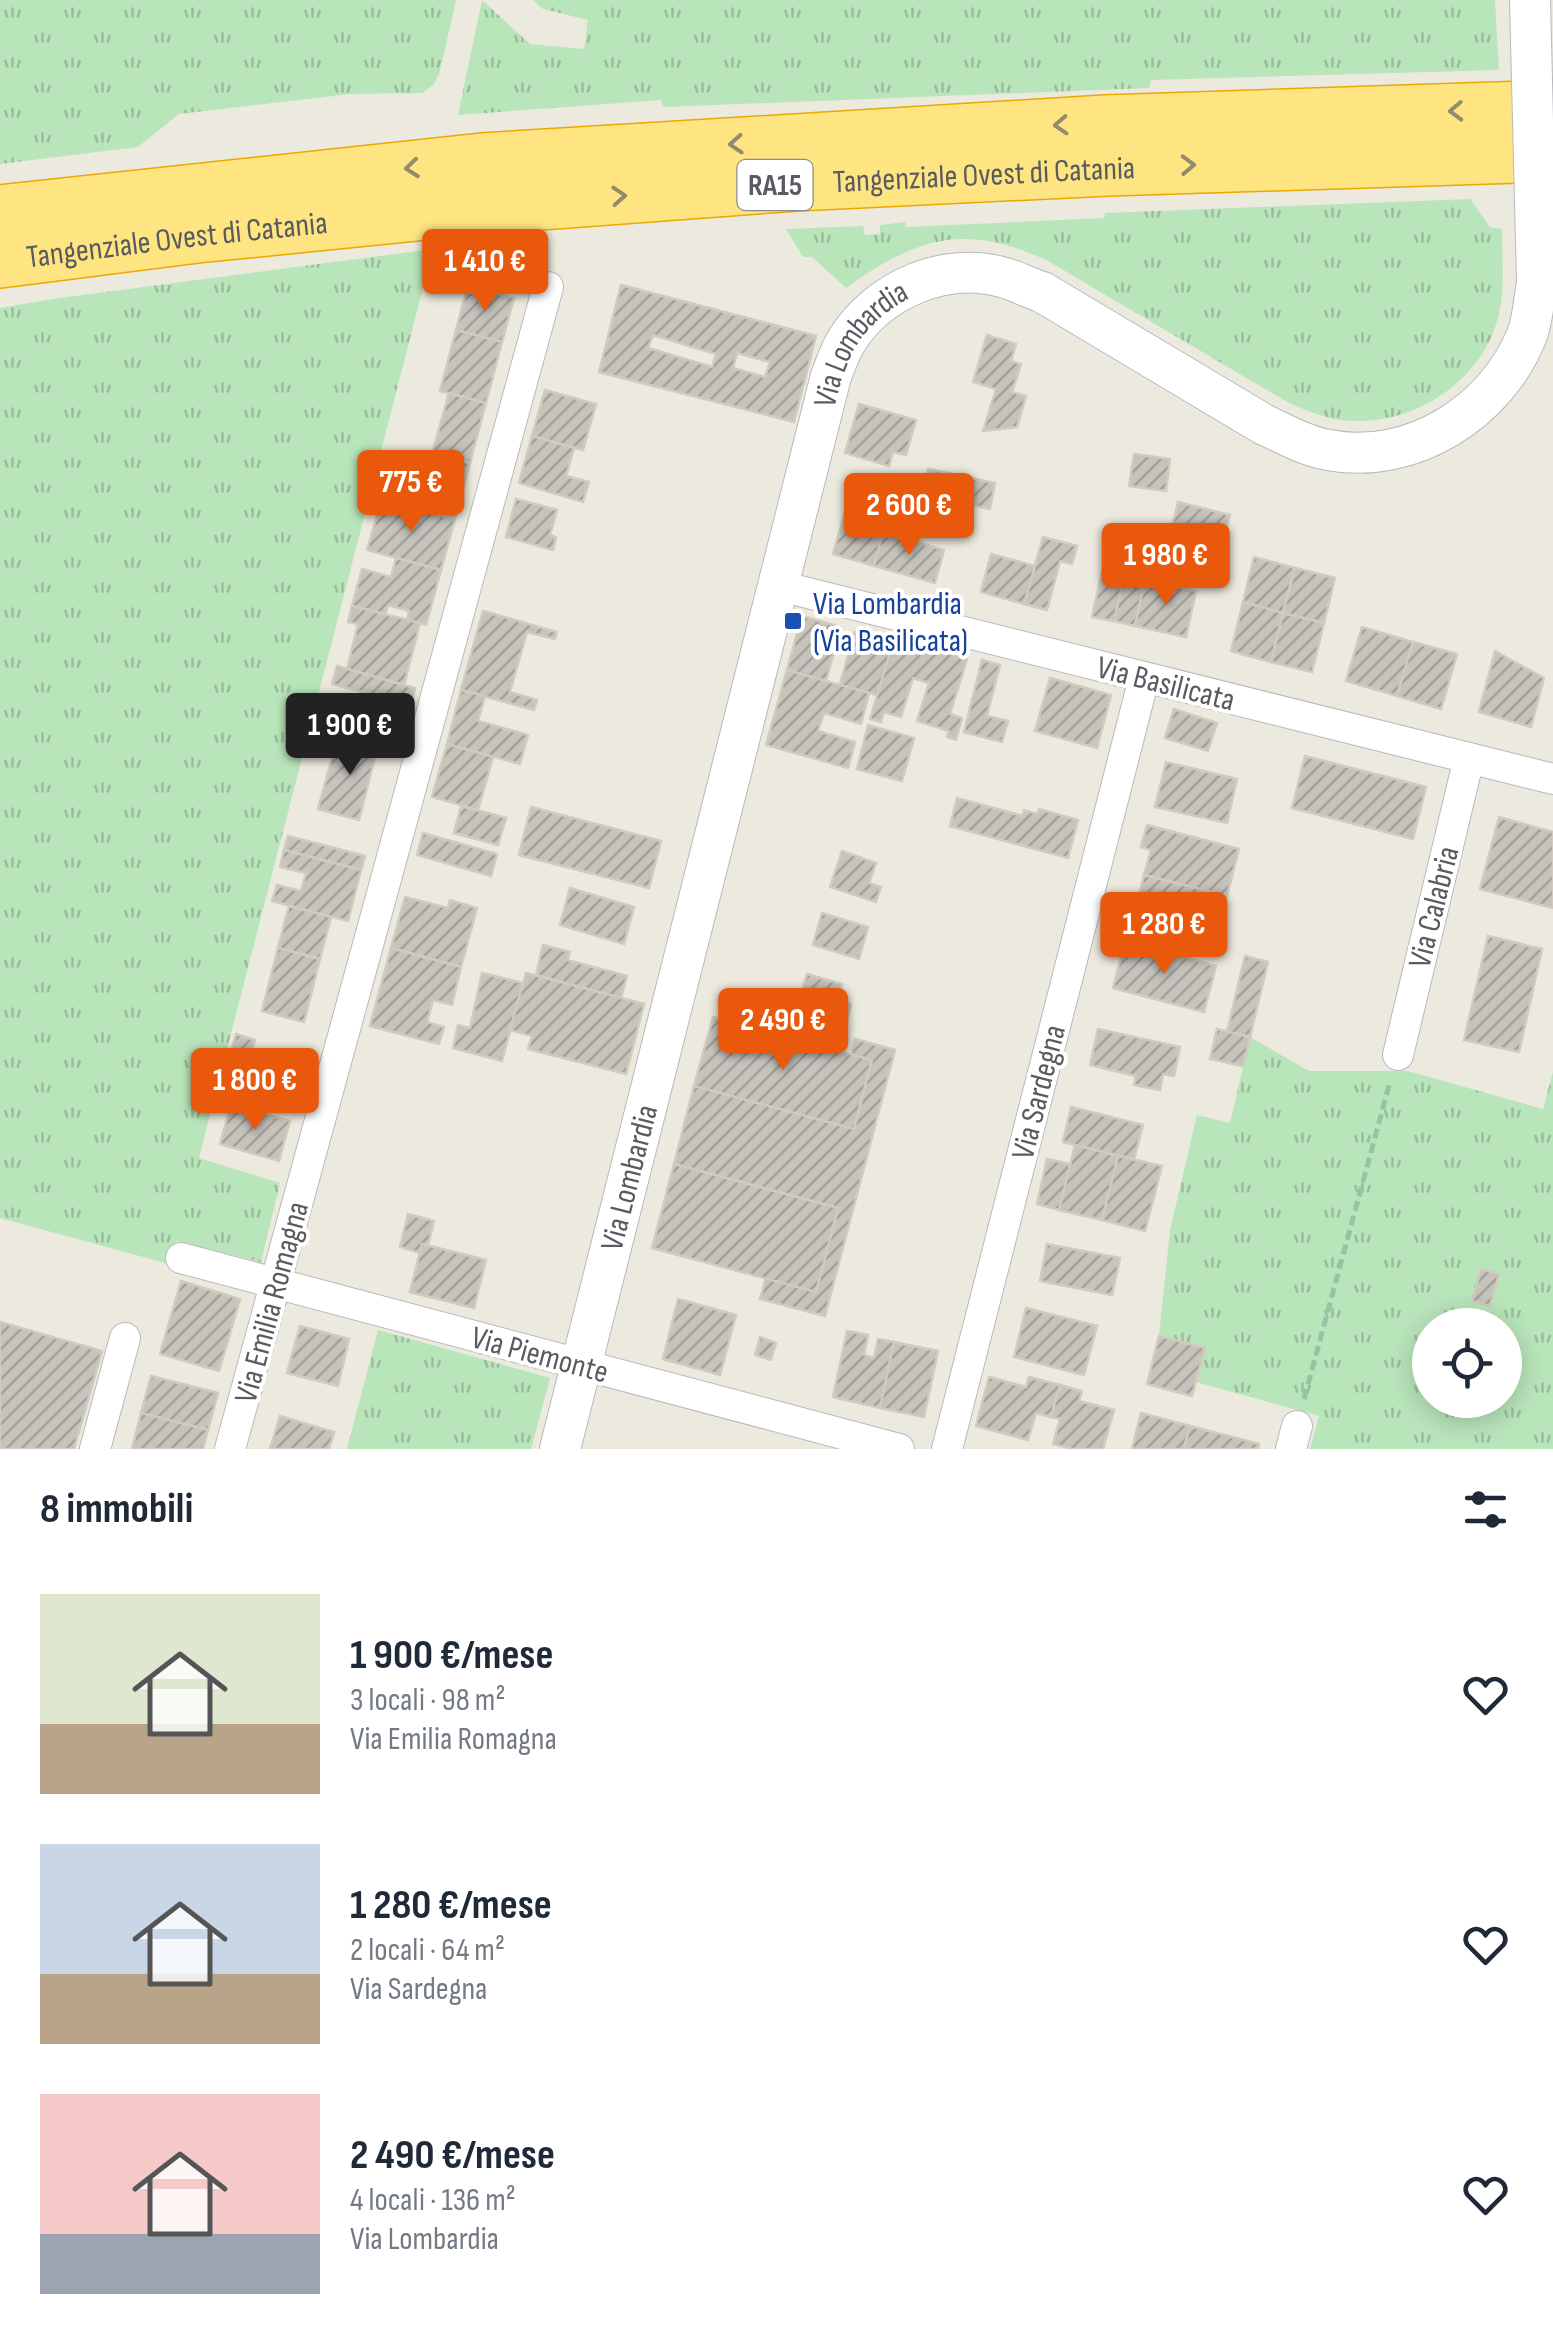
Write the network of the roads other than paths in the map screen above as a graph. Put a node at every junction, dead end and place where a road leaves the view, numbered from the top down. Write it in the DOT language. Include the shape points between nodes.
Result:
graph roads {
  1 [pos="1530,0"];
  2 [pos="1553,108"];
  3 [pos="1553,154"];
  4 [pos="486,206"];
  5 [pos="0,214"];
  6 [pos="0,260"];
  7 [pos="548,287"];
  8 [pos="0,294"];
  9 [pos="780,586"];
  10 [pos="1144,678"];
  11 [pos="1468,758"];
  12 [pos="1553,779"];
  13 [pos="1398,1055"];
  14 [pos="181,1258"];
  15 [pos="276,1284"];
  16 [pos="125,1338"];
  17 [pos="582,1365"];
  18 [pos="95,1449"];
  19 [pos="230,1449"];
  20 [pos="560,1449"];
  21 [pos="899,1449"];
  22 [pos="946,1449"];
  1 -- 9 [label="street, Via Lombardia, bridge" via="1538,282 1514,362 1474,409 1415,443 1328,450 1263,424 1042,292 1003,277 940,275 882,304 846,342 830,376"];
  2 -- 5 [label="highway, Tangenziale Ovest di Catania / RA15, one-way" via="1106,123 482,161"];
  4 -- 3 [label="highway, Tangenziale Ovest di Catania / RA15, one-way" via="1108,168"];
  4 -- 6 [label="highway, Tangenziale Ovest di Catania / RA15"];
  4 -- 8 [label="highway"];
  7 -- 15 [label="street, Via Emilia Romagna"];
  9 -- 10 [label="street, Via Basilicata"];
  9 -- 17 [label="street, Via Lombardia"];
  10 -- 11 [label="street, Via Basilicata"];
  10 -- 22 [label="street, Via Sardegna"];
  11 -- 12 [label="street, Via Basilicata"];
  11 -- 13 [label="street, Via Calabria"];
  14 -- 15 [label="street, Via Piemonte"];
  15 -- 17 [label="street, Via Piemonte"];
  15 -- 19 [label="street, Via Emilia Romagna"];
  16 -- 18 [label="street"];
  17 -- 20 [label="street, Via Lombardia"];
  17 -- 21 [label="street, Via Piemonte"];
}
